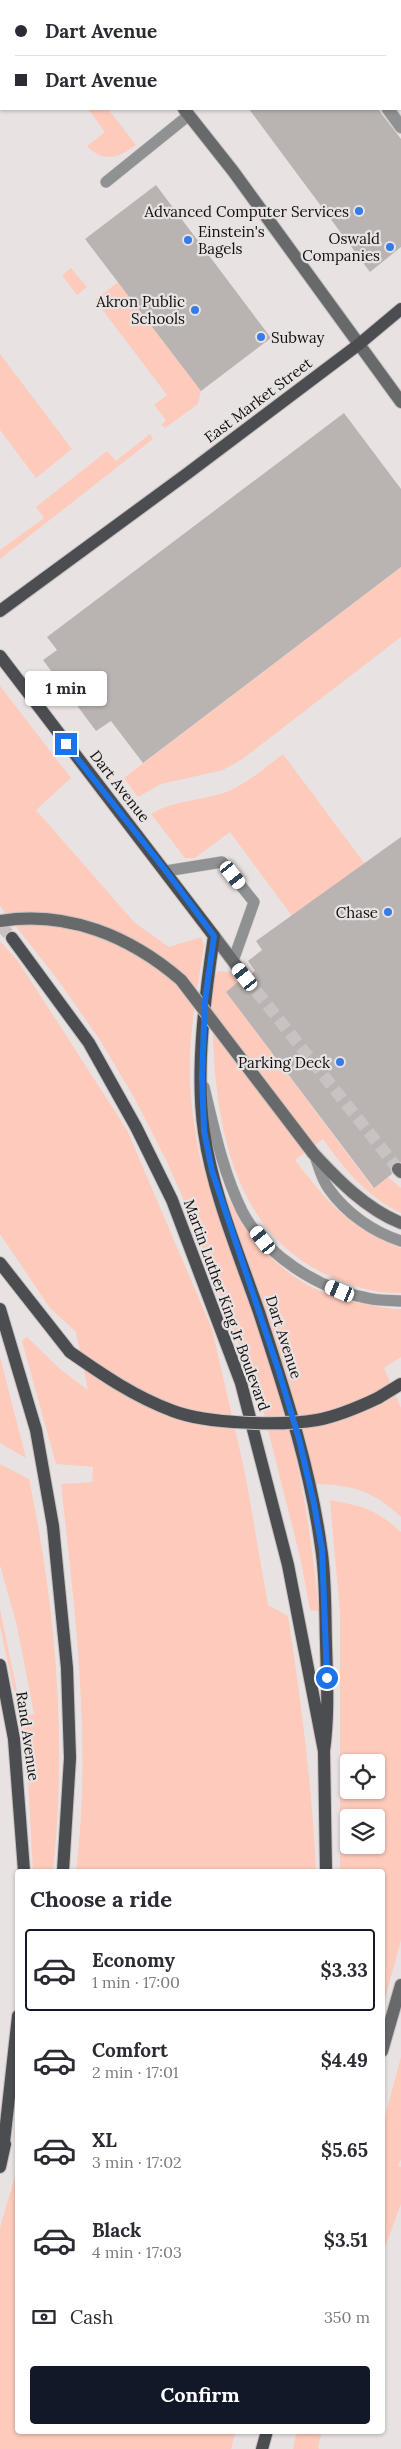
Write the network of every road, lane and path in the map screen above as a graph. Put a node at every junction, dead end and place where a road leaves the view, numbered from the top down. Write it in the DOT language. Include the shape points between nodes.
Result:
graph roads {
  1 [pos="389,110"];
  2 [pos="187,112"];
  3 [pos="401,127"];
  4 [pos="106,182"];
  5 [pos="401,310"];
  6 [pos="358,345"];
  7 [pos="401,402"];
  8 [pos="0,610"];
  9 [pos="0,656"];
  10 [pos="166,871"];
  11 [pos="0,921"];
  12 [pos="214,936"];
  13 [pos="12,938"];
  14 [pos="233,961"];
  15 [pos="245,977"];
  16 [pos="202,1077"];
  17 [pos="313,1153"];
  18 [pos="401,1223"];
  19 [pos="401,1241"];
  20 [pos="0,1263"];
  21 [pos="401,1301"];
  22 [pos="0,1309"];
  23 [pos="401,1384"];
  24 [pos="0,1665"];
  25 [pos="324,1751"];
  26 [pos="24,1869"];
  27 [pos="63,1869"];
  28 [pos="326,1869"];
  29 [pos="401,1985"];
  30 [pos="385,2041"];
  31 [pos="15,2043"];
  32 [pos="15,2115"];
  33 [pos="3,2151"];
  34 [pos="0,2167"];
  35 [pos="265,2434"];
  36 [pos="262,2449"];
  1 -- 3 [label="street"];
  2 -- 4 [label="lane"];
  2 -- 6 [label="street"];
  5 -- 6 [label="main road, East Market Street"];
  6 -- 7 [label="street"];
  6 -- 8 [label="main road, East Market Street"];
  9 -- 10 [label="main road, Dart Avenue"];
  10 -- 12 [label="main road, Dart Avenue"];
  10 -- 14 [label="lane" via="222,862 254,902"];
  11 -- 17 [label="street, bridge" via="31,918 87,926 117,937 161,962 181,980"];
  12 -- 14 [label="street, Dart Avenue"];
  12 -- 16 [label="main road, Dart Avenue" via="205,1001"];
  13 -- 25 [label="main road, Martin Luther King Jr Boulevard" via="94,1051 164,1184 195,1260 241,1383 262,1457 288,1565"];
  14 -- 15 [label="street, Dart Avenue"];
  16 -- 21 [label="lane" via="231,1185 243,1212 263,1240 281,1257 320,1282 369,1299"];
  16 -- 25 [label="main road, Dart Avenue" via="204,1131 212,1171 279,1372 314,1504 322,1549 325,1598 329,1717"];
  17 -- 18 [label="street" via="350,1190"];
  17 -- 19 [label="lane" via="328,1188 346,1208 368,1226"];
  20 -- 23 [label="main road, bridge" via="70,1352 117,1385 174,1412 225,1421 272,1423 317,1420 353,1410"];
  22 -- 27 [label="main road" via="36,1430 53,1526 67,1668 70,1758"];
  24 -- 26 [label="main road, Rand Avenue" via="14,1747"];
  25 -- 28 [label="main road, Martin Luther King Jr Boulevard"];
  29 -- 30 [label="street"];
  31 -- 33 [label="main road"];
  32 -- 33 [label="main road"];
  33 -- 34 [label="main road"];
  35 -- 36 [label="main road"];
}
